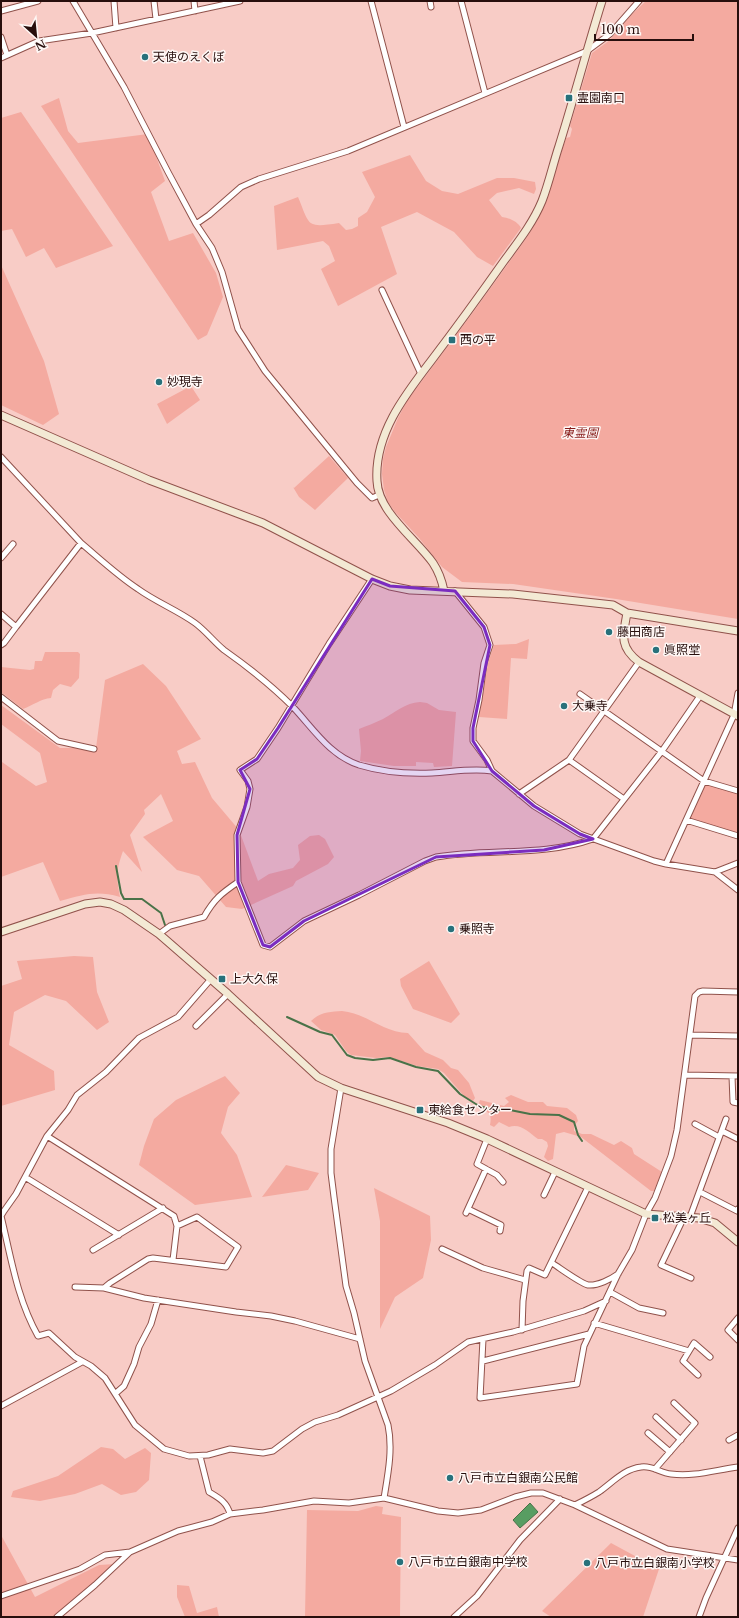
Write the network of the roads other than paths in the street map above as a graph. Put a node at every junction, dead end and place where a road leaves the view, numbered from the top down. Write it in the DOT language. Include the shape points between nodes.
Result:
graph roads {
  1 [pos="38,1"];
  2 [pos="73,1"];
  3 [pos="114,1"];
  4 [pos="154,1"];
  5 [pos="194,1"];
  6 [pos="240,1"];
  7 [pos="370,1"];
  8 [pos="461,1"];
  9 [pos="602,1"];
  10 [pos="640,1"];
  11 [pos="234,2"];
  12 [pos="1,11"];
  13 [pos="195,11"];
  14 [pos="156,20"];
  15 [pos="116,28"];
  16 [pos="92,33"];
  17 [pos="1,37"];
  18 [pos="587,51"];
  19 [pos="7,56"];
  20 [pos="1,58"];
  21 [pos="485,93"];
  22 [pos="404,127"];
  23 [pos="196,224"];
  24 [pos="382,290"];
  25 [pos="421,374"];
  26 [pos="1,415"];
  27 [pos="1,457"];
  28 [pos="379,495"];
  29 [pos="81,543"];
  30 [pos="13,544"];
  31 [pos="1,558"];
  32 [pos="372,579"];
  33 [pos="444,591"];
  34 [pos="455,591"];
  35 [pos="627,613"];
  36 [pos="1,614"];
  37 [pos="16,627"];
  38 [pos="738,631"];
  39 [pos="1,645"];
  40 [pos="639,662"];
  41 [pos="738,693"];
  42 [pos="580,694"];
  43 [pos="700,696"];
  44 [pos="1,697"];
  45 [pos="291,706"];
  46 [pos="605,711"];
  47 [pos="736,715"];
  48 [pos="94,749"];
  49 [pos="662,751"];
  50 [pos="569,760"];
  51 [pos="492,771"];
  52 [pos="704,781"];
  53 [pos="738,792"];
  54 [pos="519,794"];
  55 [pos="624,799"];
  56 [pos="686,820"];
  57 [pos="738,836"];
  58 [pos="593,839"];
  59 [pos="738,863"];
  60 [pos="666,864"];
  61 [pos="715,872"];
  62 [pos="238,882"];
  63 [pos="738,890"];
  64 [pos="1,932"];
  65 [pos="159,934"];
  66 [pos="212,980"];
  67 [pos="738,992"];
  68 [pos="228,994"];
  69 [pos="196,1026"];
  70 [pos="691,1035"];
  71 [pos="738,1036"];
  72 [pos="685,1075"];
  73 [pos="732,1076"];
  74 [pos="738,1076"];
  75 [pos="341,1088"];
  76 [pos="738,1103"];
  77 [pos="726,1119"];
  78 [pos="695,1124"];
  79 [pos="722,1132"];
  80 [pos="47,1136"];
  81 [pos="719,1137"];
  82 [pos="487,1139"];
  83 [pos="738,1139"];
  84 [pos="486,1170"];
  85 [pos="555,1172"];
  86 [pos="25,1177"];
  87 [pos="503,1182"];
  88 [pos="588,1188"];
  89 [pos="700,1192"];
  90 [pos="544,1195"];
  91 [pos="163,1208"];
  92 [pos="738,1209"];
  93 [pos="646,1214"];
  94 [pos="687,1217"];
  95 [pos="177,1226"];
  96 [pos="500,1231"];
  97 [pos="119,1235"];
  98 [pos="738,1242"];
  99 [pos="442,1249"];
  100 [pos="93,1250"];
  101 [pos="173,1260"];
  102 [pos="552,1263"];
  103 [pos="618,1274"];
  104 [pos="691,1278"];
  105 [pos="525,1280"];
  106 [pos="75,1287"];
  107 [pos="104,1288"];
  108 [pos="610,1292"];
  109 [pos="158,1300"];
  110 [pos="606,1301"];
  111 [pos="663,1313"];
  112 [pos="738,1318"];
  113 [pos="594,1324"];
  114 [pos="522,1330"];
  115 [pos="589,1334"];
  116 [pos="360,1339"];
  117 [pos="483,1339"];
  118 [pos="738,1340"];
  119 [pos="689,1351"];
  120 [pos="710,1357"];
  121 [pos="482,1361"];
  122 [pos="82,1362"];
  123 [pos="698,1375"];
  124 [pos="116,1393"];
  125 [pos="377,1396"];
  126 [pos="674,1404"];
  127 [pos="1,1406"];
  128 [pos="656,1417"];
  129 [pos="648,1434"];
  130 [pos="738,1435"];
  131 [pos="681,1440"];
  132 [pos="729,1440"];
  133 [pos="670,1452"];
  134 [pos="200,1456"];
  135 [pos="738,1467"];
  136 [pos="655,1469"];
  137 [pos="384,1498"];
  138 [pos="560,1499"];
  139 [pos="575,1505"];
  140 [pos="230,1514"];
  141 [pos="738,1528"];
  142 [pos="130,1552"];
  143 [pos="724,1558"];
  144 [pos="738,1560"];
  145 [pos="1,1596"];
  146 [pos="58,1617"];
  147 [pos="454,1617"];
  148 [pos="699,1617"];
  1 -- 12 [label="street"];
  2 -- 16 [label="street"];
  3 -- 15 [label="street"];
  4 -- 14 [label="street"];
  5 -- 13 [label="street"];
  6 -- 11 [label="street"];
  7 -- 22 [label="street"];
  8 -- 21 [label="street"];
  9 -- 18 [label="street"];
  10 -- 18 [label="street" via="610,34"];
  11 -- 13 [label="street"];
  13 -- 14 [label="street"];
  14 -- 15 [label="street"];
  15 -- 16 [label="street"];
  16 -- 19 [label="street" via="39,41"];
  16 -- 23 [label="street" via="124,87"];
  17 -- 19 [label="street"];
  18 -- 21 [label="street"];
  18 -- 25 [label="street" via="541,202 526,229 471,308"];
  19 -- 20 [label="street"];
  21 -- 22 [label="street"];
  22 -- 23 [label="street" via="348,151 251,183"];
  23 -- 28 [label="street" via="212,248 222,272 238,328 265,371 357,483 372,498"];
  24 -- 25 [label="street"];
  25 -- 28 [label="street" via="396,410 386,431 377,465"];
  26 -- 32 [label="street" via="149,480 263,523"];
  27 -- 29 [label="street"];
  28 -- 33 [label="street" via="439,573"];
  29 -- 37 [label="street"];
  29 -- 45 [label="street" via="124,580 196,624 256,673"];
  30 -- 31 [label="street"];
  32 -- 33 [label="street" via="410,590"];
  32 -- 45 [label="street"];
  33 -- 34 [label="street"];
  34 -- 35 [label="street" via="513,594 613,606"];
  34 -- 51 [label="street" via="484,627 490,645 484,663 473,741 488,760"];
  35 -- 38 [label="street"];
  35 -- 40 [label="street" via="623,641 631,656"];
  36 -- 37 [label="street"];
  37 -- 39 [label="street"];
  40 -- 43 [label="street"];
  40 -- 46 [label="street"];
  41 -- 47 [label="street"];
  42 -- 46 [label="street"];
  43 -- 47 [label="street"];
  43 -- 49 [label="street"];
  44 -- 48 [label="street" via="58,741"];
  45 -- 51 [label="street" via="321,741 343,758 360,765 417,773 478,769"];
  45 -- 62 [label="street" via="257,759 240,770 250,789 247,807 237,835"];
  46 -- 49 [label="street"];
  46 -- 50 [label="street"];
  47 -- 52 [label="street"];
  49 -- 52 [label="street"];
  49 -- 55 [label="street"];
  50 -- 54 [label="street"];
  50 -- 55 [label="street"];
  51 -- 54 [label="street"];
  52 -- 53 [label="street"];
  52 -- 56 [label="street"];
  54 -- 58 [label="street" via="564,826"];
  55 -- 58 [label="street"];
  56 -- 57 [label="street"];
  56 -- 60 [label="street"];
  58 -- 60 [label="street"];
  58 -- 62 [label="street" via="544,850 436,857 304,921 270,947 263,945"];
  59 -- 61 [label="street"];
  60 -- 61 [label="street"];
  61 -- 63 [label="street"];
  62 -- 65 [label="street" via="219,895 204,917 170,926"];
  64 -- 65 [label="street" via="68,909 100,902 124,910"];
  65 -- 66 [label="street"];
  66 -- 68 [label="street"];
  66 -- 80 [label="street" via="178,1017 139,1038 106,1072 77,1095"];
  67 -- 70 [label="street" via="703,991 697,994"];
  68 -- 69 [label="street"];
  68 -- 75 [label="street" via="318,1077"];
  70 -- 71 [label="street"];
  70 -- 72 [label="street"];
  72 -- 73 [label="street"];
  72 -- 93 [label="street" via="671,1156"];
  73 -- 74 [label="street"];
  73 -- 76 [label="street" via="733,1102"];
  75 -- 82 [label="street" via="448,1123"];
  75 -- 116 [label="street" via="331,1149 331,1173 346,1286"];
  77 -- 79 [label="street"];
  78 -- 81 [label="street"];
  79 -- 81 [label="street"];
  79 -- 83 [label="street"];
  80 -- 86 [label="street"];
  80 -- 91 [label="street"];
  81 -- 89 [label="street"];
  82 -- 84 [label="street" via="476,1162"];
  82 -- 85 [label="street"];
  84 -- 87 [label="street" via="497,1175"];
  84 -- 96 [label="street" via="467,1211 501,1225"];
  85 -- 88 [label="street"];
  85 -- 90 [label="street"];
  86 -- 97 [label="street"];
  86 -- 122 [label="street" via="1,1216 16,1285 38,1336 49,1333"];
  88 -- 93 [label="street"];
  88 -- 102 [label="street"];
  89 -- 92 [label="street" via="737,1211"];
  89 -- 94 [label="street"];
  91 -- 95 [label="street" via="174,1216"];
  91 -- 97 [label="street"];
  93 -- 94 [label="street"];
  93 -- 103 [label="street" via="632,1250"];
  94 -- 98 [label="street" via="715,1223"];
  94 -- 104 [label="street" via="661,1265"];
  95 -- 101 [label="street"];
  95 -- 101 [label="street" via="197,1217 238,1247 226,1266"];
  97 -- 100 [label="street"];
  99 -- 105 [label="street" via="483,1268"];
  101 -- 107 [label="street" via="148,1259"];
  102 -- 103 [label="street" via="588,1284"];
  102 -- 105 [label="street" via="545,1275 529,1268"];
  103 -- 108 [label="street"];
  105 -- 114 [label="street"];
  106 -- 107 [label="street"];
  107 -- 109 [label="street"];
  108 -- 110 [label="street"];
  108 -- 111 [label="street" via="639,1308"];
  109 -- 116 [label="street" via="271,1316"];
  109 -- 124 [label="street" via="134,1364 124,1386"];
  110 -- 113 [label="street"];
  110 -- 114 [label="street" via="584,1311"];
  112 -- 118 [label="street" via="728,1330"];
  113 -- 115 [label="street"];
  113 -- 119 [label="street"];
  114 -- 117 [label="street"];
  115 -- 121 [label="street"];
  115 -- 121 [label="street" via="584,1346 577,1384 480,1398"];
  116 -- 125 [label="street"];
  117 -- 121 [label="street"];
  117 -- 125 [label="street" via="468,1342 435,1365 391,1391"];
  119 -- 120 [label="street" via="694,1344"];
  119 -- 123 [label="street" via="683,1361"];
  122 -- 124 [label="street" via="105,1378"];
  122 -- 127 [label="street"];
  124 -- 134 [label="street" via="135,1425 164,1449 189,1456"];
  125 -- 134 [label="street" via="338,1415 315,1422 274,1451 263,1453 230,1449"];
  125 -- 137 [label="street" via="388,1425 391,1447"];
  126 -- 131 [label="street" via="695,1423"];
  128 -- 131 [label="street"];
  129 -- 133 [label="street"];
  130 -- 132 [label="street"];
  131 -- 133 [label="street"];
  133 -- 136 [label="street"];
  134 -- 140 [label="street" via="209,1492 228,1506"];
  135 -- 136 [label="street" via="705,1474 679,1475"];
  136 -- 139 [label="street" via="649,1466 631,1470"];
  137 -- 138 [label="street" via="438,1511 458,1513 481,1510 531,1493 543,1493"];
  137 -- 140 [label="street" via="349,1503 314,1501"];
  138 -- 139 [label="street"];
  138 -- 147 [label="street" via="520,1540 477,1596"];
  139 -- 143 [label="street" via="667,1549"];
  140 -- 142 [label="street" via="212,1522 178,1531"];
  141 -- 143 [label="street"];
  142 -- 145 [label="street" via="105,1556 80,1569"];
  142 -- 146 [label="street"];
  143 -- 144 [label="street"];
  143 -- 148 [label="street"];
}
